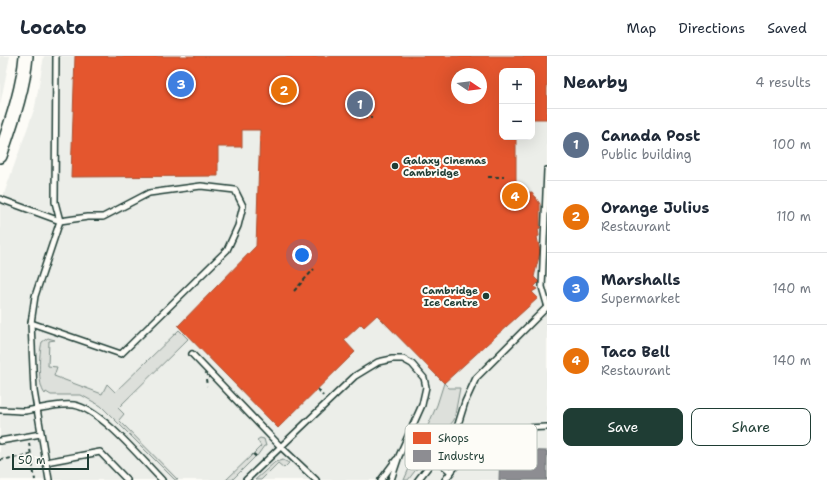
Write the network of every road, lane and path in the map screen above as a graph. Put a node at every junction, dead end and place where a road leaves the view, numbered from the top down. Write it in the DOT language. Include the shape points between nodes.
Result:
graph roads {
  1 [pos="26,56"];
  2 [pos="56,56"];
  3 [pos="356,118"];
  4 [pos="372,118"];
  5 [pos="0,156"];
  6 [pos="547,170"];
  7 [pos="488,177"];
  8 [pos="504,177"];
  9 [pos="0,199"];
  10 [pos="60,221"];
  11 [pos="314,269"];
  12 [pos="294,291"];
  13 [pos="547,304"];
  14 [pos="547,307"];
  15 [pos="31,323"];
  16 [pos="192,354"];
  17 [pos="206,378"];
  18 [pos="207,386"];
  19 [pos="318,389"];
  20 [pos="323,396"];
  21 [pos="37,408"];
  22 [pos="0,410"];
  23 [pos="413,424"];
  24 [pos="458,424"];
  25 [pos="537,427"];
  26 [pos="547,427"];
  27 [pos="41,434"];
  28 [pos="0,441"];
  29 [pos="405,441"];
  30 [pos="28,442"];
  31 [pos="280,446"];
  32 [pos="254,454"];
  33 [pos="31,455"];
  34 [pos="398,456"];
  35 [pos="257,457"];
  36 [pos="0,460"];
  37 [pos="46,462"];
  38 [pos="426,470"];
  39 [pos="449,470"];
  40 [pos="451,472"];
  41 [pos="35,480"];
  42 [pos="49,480"];
  43 [pos="127,480"];
  44 [pos="162,480"];
  45 [pos="246,480"];
  46 [pos="316,480"];
  47 [pos="381,480"];
  48 [pos="391,480"];
  49 [pos="418,480"];
  50 [pos="446,480"];
  1 -- 5 [label="street" via="13,117"];
  2 -- 10 [label="lane" via="55,202"];
  3 -- 4 [label="path"];
  6 -- 13 [label="lane" via="542,287"];
  7 -- 8 [label="path"];
  9 -- 10 [label="lane"];
  10 -- 15 [label="lane" via="35,296"];
  10 -- 15 [label="lane" via="103,217 150,193 201,186 236,190 243,206 238,226 227,250 121,354"];
  11 -- 12 [label="path"];
  14 -- 24 [label="lane" via="476,378"];
  15 -- 21 [label="lane"];
  16 -- 31 [label="lane"];
  17 -- 18 [label="path"];
  19 -- 20 [label="path"];
  21 -- 22 [label="lane" via="24,411"];
  21 -- 27 [label="lane"];
  21 -- 44 [label="lane" via="74,405 91,411"];
  23 -- 31 [label="lane" via="422,405 426,387 424,378 412,364 403,359 392,359 378,362 355,376"];
  25 -- 26 [label="lane"];
  27 -- 28 [label="lane"];
  27 -- 37 [label="lane"];
  29 -- 34 [label="lane"];
  30 -- 33 [label="path"];
  31 -- 45 [label="lane"];
  31 -- 46 [label="lane"];
  32 -- 35 [label="path"];
  33 -- 36 [label="path"];
  33 -- 41 [label="path"];
  34 -- 47 [label="lane"];
  34 -- 48 [label="lane"];
  37 -- 42 [label="lane"];
  37 -- 43 [label="lane" via="100,452"];
  38 -- 49 [label="lane"];
  39 -- 40 [label="lane"];
  40 -- 50 [label="lane"];
}
